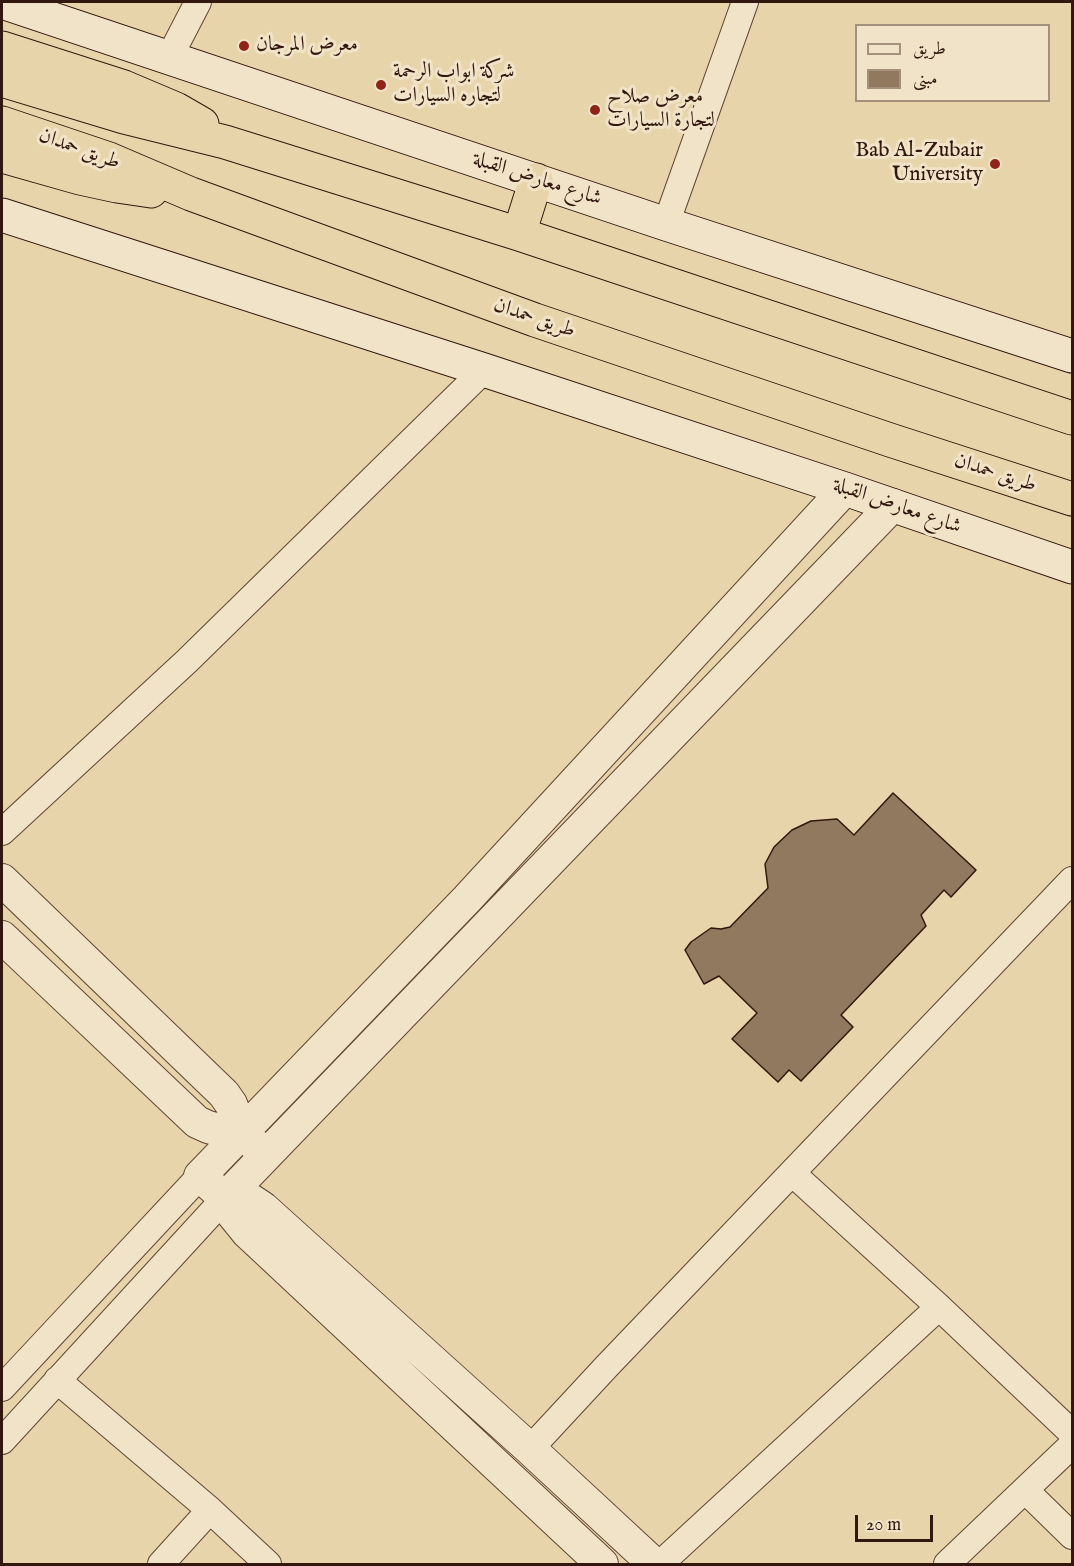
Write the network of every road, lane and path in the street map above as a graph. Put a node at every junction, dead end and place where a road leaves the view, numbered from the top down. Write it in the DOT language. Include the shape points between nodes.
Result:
graph roads {
  1 [pos="2,2"];
  2 [pos="198,2"];
  3 [pos="745,2"];
  4 [pos="2,48"];
  5 [pos="169,58"];
  6 [pos="2,80"];
  7 [pos="2,123"];
  8 [pos="225,142"];
  9 [pos="2,156"];
  10 [pos="536,180"];
  11 [pos="191,194"];
  12 [pos="2,215"];
  13 [pos="666,224"];
  14 [pos="519,234"];
  15 [pos="1072,356"];
  16 [pos="484,370"];
  17 [pos="1072,418"];
  18 [pos="845,489"];
  19 [pos="1072,499"];
  20 [pos="893,505"];
  21 [pos="1072,567"];
  22 [pos="2,832"];
  23 [pos="2,880"];
  24 [pos="1072,880"];
  25 [pos="2,937"];
  26 [pos="242,1131"];
  27 [pos="266,1155"];
  28 [pos="792,1173"];
  29 [pos="200,1176"];
  30 [pos="225,1198"];
  31 [pos="939,1307"];
  32 [pos="57,1380"];
  33 [pos="2,1388"];
  34 [pos="1072,1433"];
  35 [pos="2,1441"];
  36 [pos="1072,1445"];
  37 [pos="530,1449"];
  38 [pos="1025,1490"];
  39 [pos="210,1510"];
  40 [pos="1072,1536"];
  41 [pos="161,1564"];
  42 [pos="268,1564"];
  43 [pos="602,1564"];
  44 [pos="654,1564"];
  45 [pos="660,1564"];
  46 [pos="947,1564"];
  1 -- 5 [label="main road, شارع معارض القبلة"];
  2 -- 5 [label="street"];
  3 -- 13 [label="street"];
  4 -- 8 [label="highway" via="150,97 198,120"];
  5 -- 10 [label="main road, شارع معارض القبلة"];
  6 -- 8 [label="highway, طريق حمدان"];
  7 -- 11 [label="highway, طريق حمدان" via="109,159"];
  8 -- 14 [label="highway, طريق حمدان"];
  9 -- 11 [label="highway" via="117,186"];
  10 -- 13 [label="main road, شارع معارض القبلة"];
  10 -- 14 [label="highway"];
  11 -- 19 [label="highway, طريق حمدان" via="535,320"];
  12 -- 16 [label="main road, شارع معارض القبلة"];
  13 -- 15 [label="main road, شارع معارض القبلة"];
  14 -- 17 [label="highway, طريق حمدان"];
  16 -- 18 [label="main road, شارع معارض القبلة"];
  16 -- 22 [label="street" via="187,662"];
  18 -- 20 [label="main road, شارع معارض القبلة"];
  18 -- 26 [label="street" via="467,899"];
  20 -- 21 [label="main road, شارع معارض القبلة"];
  20 -- 27 [label="street"];
  23 -- 26 [label="street" via="224,1094"];
  24 -- 28 [label="street"];
  25 -- 26 [label="street" via="197,1122 223,1131"];
  26 -- 27 [label="street"];
  26 -- 29 [label="street"];
  27 -- 30 [label="street"];
  28 -- 31 [label="street"];
  28 -- 37 [label="street"];
  29 -- 30 [label="street"];
  29 -- 33 [label="street"];
  30 -- 32 [label="street"];
  30 -- 37 [label="street" via="236,1196 263,1208"];
  30 -- 43 [label="street" via="247,1232"];
  31 -- 34 [label="street"];
  31 -- 45 [label="street"];
  32 -- 35 [label="street"];
  32 -- 39 [label="street"];
  36 -- 38 [label="street"];
  37 -- 44 [label="street"];
  38 -- 40 [label="street"];
  38 -- 46 [label="street"];
  39 -- 41 [label="street"];
  39 -- 42 [label="street"];
}
